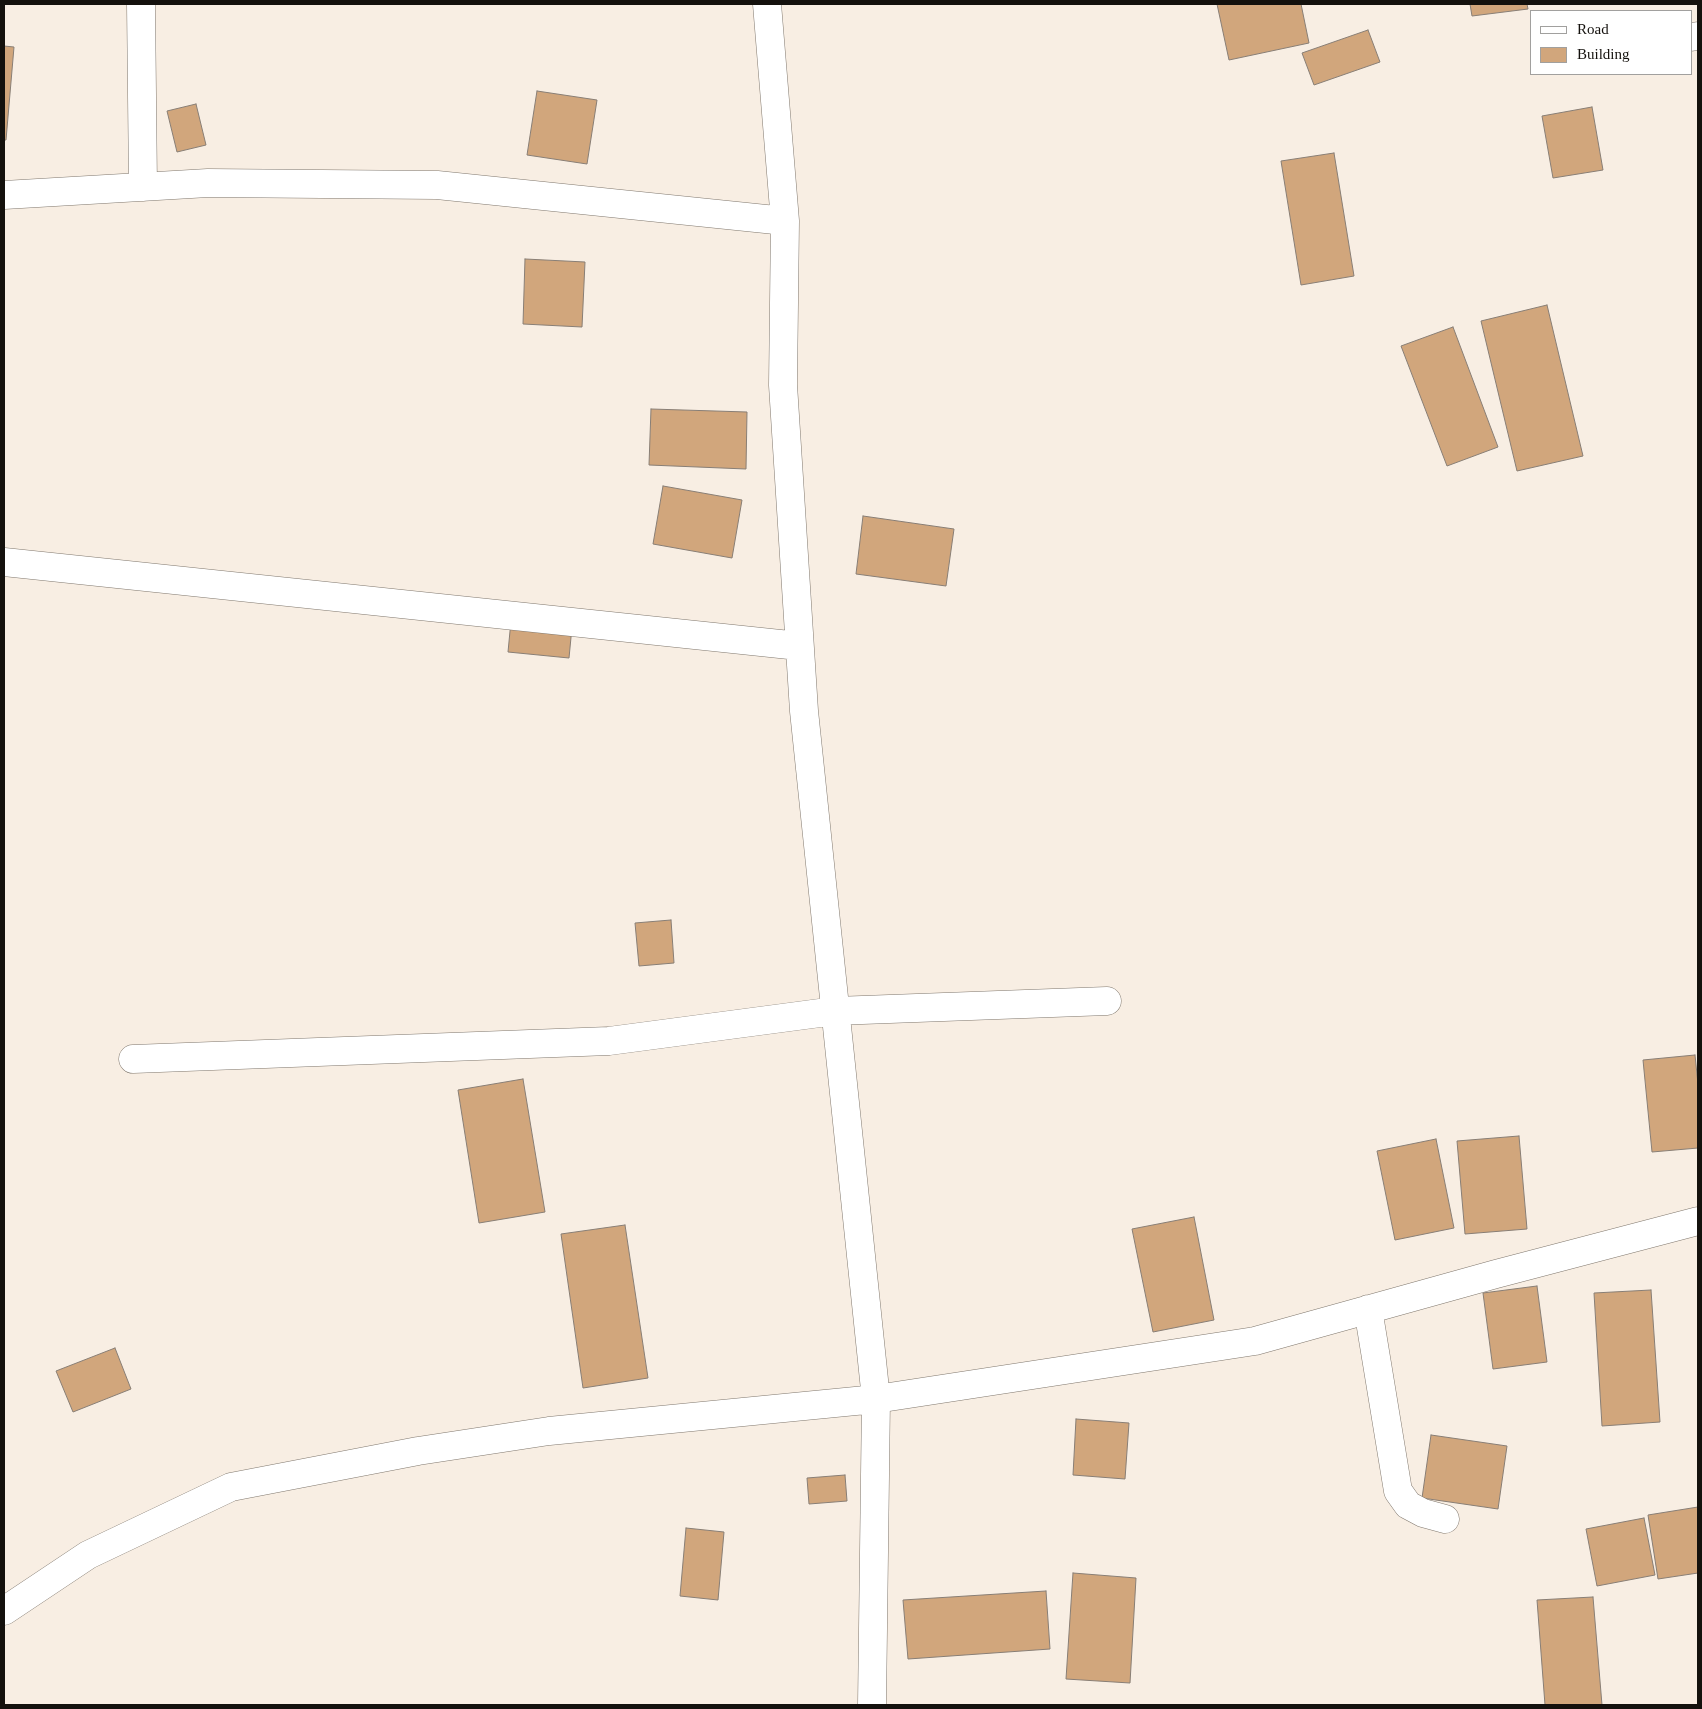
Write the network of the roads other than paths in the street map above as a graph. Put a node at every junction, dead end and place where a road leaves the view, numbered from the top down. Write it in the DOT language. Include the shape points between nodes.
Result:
graph roads {
  1 [pos="141,4"];
  2 [pos="767,4"];
  3 [pos="143,187"];
  4 [pos="4,195"];
  5 [pos="785,221"];
  6 [pos="4,562"];
  7 [pos="799,646"];
  8 [pos="1107,1000"];
  9 [pos="133,1059"];
  10 [pos="1698,1221"];
  11 [pos="1368,1309"];
  12 [pos="876,1399"];
  13 [pos="1445,1519"];
  14 [pos="4,1611"];
  15 [pos="872,1705"];
  1 -- 3 [label="street"];
  2 -- 5 [label="street"];
  3 -- 4 [label="street"];
  3 -- 5 [label="street" via="208,183 437,184"];
  5 -- 7 [label="street" via="783,385"];
  6 -- 7 [label="street"];
  7 -- 12 [label="street"];
  8 -- 9 [label="street" via="835,1011 609,1041"];
  10 -- 11 [label="street"];
  11 -- 12 [label="street" via="1255,1341"];
  11 -- 13 [label="street" via="1398,1491 1408,1505"];
  12 -- 14 [label="street" via="548,1431 418,1450 231,1487 88,1555"];
  12 -- 15 [label="street"];
}
